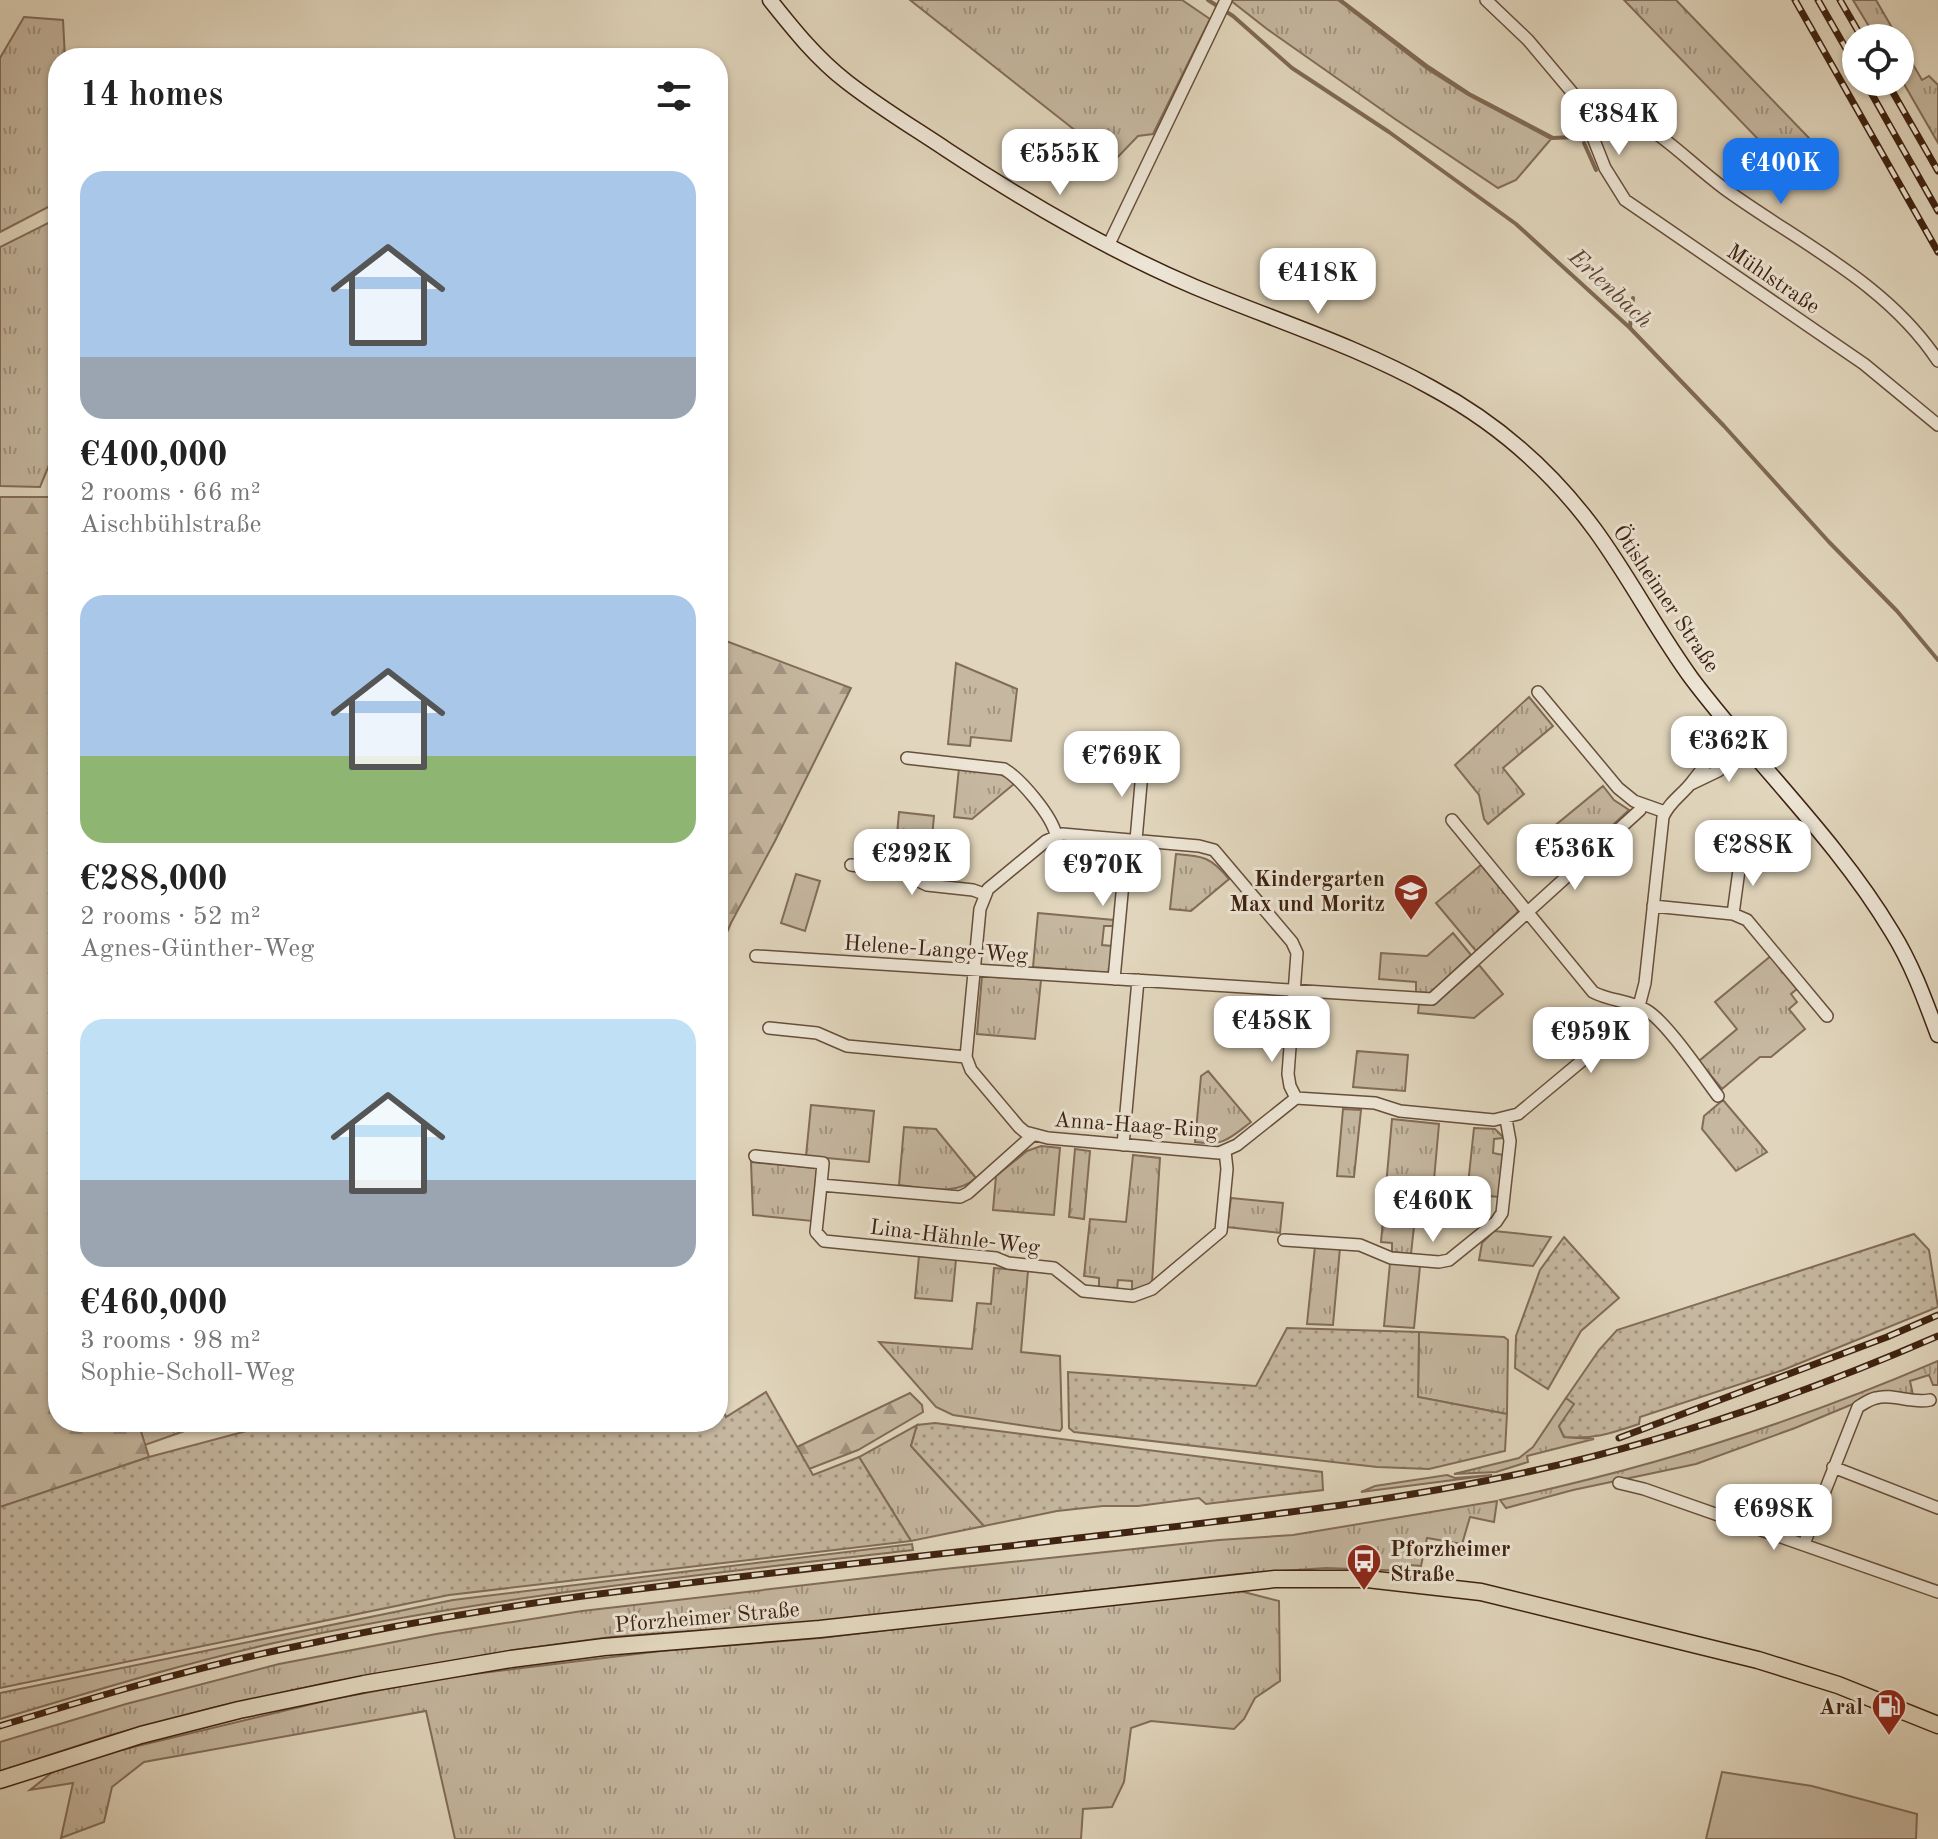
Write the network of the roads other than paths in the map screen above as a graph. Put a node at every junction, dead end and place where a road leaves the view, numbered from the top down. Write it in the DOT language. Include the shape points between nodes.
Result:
graph roads {
  1 [pos="770,0"];
  2 [pos="1226,0"];
  3 [pos="1486,0"];
  4 [pos="1593,109"];
  5 [pos="1108,246"];
  6 [pos="1938,361"];
  7 [pos="1938,425"];
  8 [pos="1538,692"];
  9 [pos="1734,731"];
  10 [pos="1749,749"];
  11 [pos="907,758"];
  12 [pos="1143,761"];
  13 [pos="1690,785"];
  14 [pos="1642,805"];
  15 [pos="1665,812"];
  16 [pos="1452,820"];
  17 [pos="1056,835"];
  18 [pos="1132,840"];
  19 [pos="1756,852"];
  20 [pos="851,865"];
  21 [pos="984,894"];
  22 [pos="1653,906"];
  23 [pos="1526,913"];
  24 [pos="1733,914"];
  25 [pos="756,956"];
  26 [pos="974,970"];
  27 [pos="1114,979"];
  28 [pos="1138,980"];
  29 [pos="1295,990"];
  30 [pos="1639,1006"];
  31 [pos="1827,1016"];
  32 [pos="769,1028"];
  33 [pos="1938,1035"];
  34 [pos="966,1057"];
  35 [pos="1718,1096"];
  36 [pos="1296,1098"];
  37 [pos="1506,1119"];
  38 [pos="1033,1135"];
  39 [pos="1123,1145"];
  40 [pos="1225,1151"];
  41 [pos="755,1156"];
  42 [pos="821,1185"];
  43 [pos="1284,1240"];
  44 [pos="1930,1400"];
  45 [pos="1833,1467"];
  46 [pos="1619,1483"];
  47 [pos="1938,1508"];
  48 [pos="1804,1544"];
  49 [pos="1938,1592"];
  50 [pos="1938,1725"];
  51 [pos="0,1780"];
  1 -- 5 [label="main road, Ötisheimer Straße" via="845,81 993,181"];
  2 -- 5 [label="street"];
  3 -- 4 [label="street" via="1581,103"];
  4 -- 6 [label="street" via="1638,121 1727,191 1856,278 1919,333"];
  4 -- 7 [label="street, Mühlstraße" via="1590,130 1625,200 1864,364"];
  5 -- 9 [label="main road, Ötisheimer Straße" via="1382,362 1504,433 1594,528 1690,676"];
  8 -- 14 [label="street" via="1618,788"];
  9 -- 10 [label="main road, Ötisheimer Straße"];
  9 -- 13 [label="street"];
  10 -- 13 [label="street"];
  10 -- 33 [label="main road, Ötisheimer Straße" via="1871,900 1912,970"];
  11 -- 17 [label="street" via="1004,769 1051,820"];
  12 -- 18 [label="street"];
  13 -- 15 [label="street"];
  14 -- 15 [label="street"];
  14 -- 23 [label="street, Helene-Lange-Weg"];
  15 -- 22 [label="street"];
  16 -- 23 [label="street"];
  17 -- 18 [label="street"];
  17 -- 21 [label="street"];
  18 -- 27 [label="street"];
  18 -- 29 [label="street" via="1207,847 1219,854 1292,942 1298,961"];
  19 -- 24 [label="street" via="1739,870"];
  20 -- 21 [label="street" via="898,871 927,885"];
  21 -- 26 [label="street"];
  22 -- 24 [label="street"];
  22 -- 30 [label="street"];
  23 -- 29 [label="street, Helene-Lange-Weg" via="1432,999"];
  23 -- 30 [label="street" via="1593,992"];
  24 -- 31 [label="street" via="1756,928"];
  25 -- 26 [label="street, Helene-Lange-Weg"];
  26 -- 27 [label="street, Helene-Lange-Weg"];
  26 -- 34 [label="street"];
  27 -- 28 [label="street, Helene-Lange-Weg"];
  28 -- 29 [label="street, Helene-Lange-Weg"];
  28 -- 39 [label="street"];
  29 -- 36 [label="street" via="1288,1074"];
  30 -- 35 [label="street" via="1659,1021"];
  30 -- 37 [label="street" via="1617,1032"];
  32 -- 34 [label="street" via="817,1033 847,1046"];
  34 -- 38 [label="street, Anna-Haag-Ring" via="1019,1127"];
  36 -- 37 [label="street"];
  36 -- 40 [label="street, Anna-Haag-Ring"];
  37 -- 43 [label="street" via="1510,1141 1502,1213 1449,1260 1401,1259 1360,1245"];
  38 -- 39 [label="street, Anna-Haag-Ring"];
  38 -- 42 [label="street, Lina-Hähnle-Weg" via="960,1197"];
  39 -- 40 [label="street, Anna-Haag-Ring"];
  40 -- 42 [label="street, Lina-Hähnle-Weg" via="1221,1231 1152,1289 1133,1296 1083,1291 1054,1268 824,1241 816,1232"];
  41 -- 42 [label="street" via="823,1163"];
  44 -- 45 [label="street" via="1877,1397 1858,1407"];
  45 -- 47 [label="street"];
  45 -- 48 [label="street"];
  46 -- 48 [label="street"];
  48 -- 49 [label="street"];
  50 -- 51 [label="main road, Pforzheimer Straße" via="1796,1671 1495,1595 1389,1580 1275,1579 806,1631 604,1647 467,1666 239,1710"];
}
